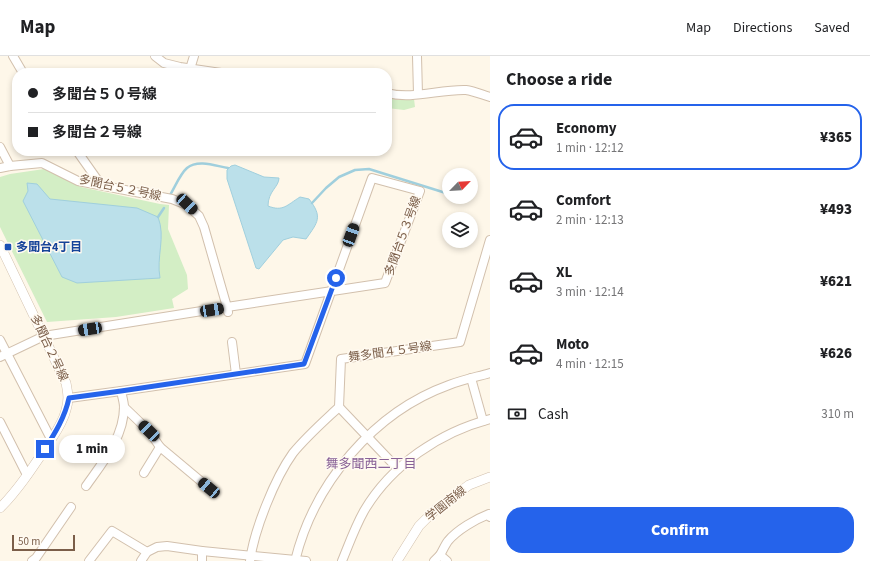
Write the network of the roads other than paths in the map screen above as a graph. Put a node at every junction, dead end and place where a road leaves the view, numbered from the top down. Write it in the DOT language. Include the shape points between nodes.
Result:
graph roads {
  1 [pos="13,56"];
  2 [pos="155,56"];
  3 [pos="194,56"];
  4 [pos="417,56"];
  5 [pos="20,68"];
  6 [pos="185,68"];
  7 [pos="190,68"];
  8 [pos="418,94"];
  9 [pos="392,95"];
  10 [pos="490,97"];
  11 [pos="0,147"];
  12 [pos="81,156"];
  13 [pos="10,166"];
  14 [pos="0,168"];
  15 [pos="101,185"];
  16 [pos="490,240"];
  17 [pos="0,245"];
  18 [pos="331,292"];
  19 [pos="228,310"];
  20 [pos="44,336"];
  21 [pos="0,340"];
  22 [pos="232,342"];
  23 [pos="3,356"];
  24 [pos="490,373"];
  25 [pos="236,374"];
  26 [pos="471,378"];
  27 [pos="121,391"];
  28 [pos="69,398"];
  29 [pos="124,407"];
  30 [pos="339,407"];
  31 [pos="486,420"];
  32 [pos="0,422"];
  33 [pos="367,436"];
  34 [pos="51,439"];
  35 [pos="160,447"];
  36 [pos="398,469"];
  37 [pos="144,474"];
  38 [pos="26,475"];
  39 [pos="490,477"];
  40 [pos="86,486"];
  41 [pos="209,488"];
  42 [pos="0,507"];
  43 [pos="71,507"];
  44 [pos="490,515"];
  45 [pos="202,551"];
  46 [pos="147,552"];
  47 [pos="250,558"];
  48 [pos="437,558"];
  49 [pos="296,560"];
  50 [pos="32,561"];
  51 [pos="89,561"];
  52 [pos="141,561"];
  53 [pos="202,561"];
  54 [pos="306,561"];
  55 [pos="342,561"];
  56 [pos="397,561"];
  57 [pos="447,561"];
  1 -- 5 [label="street"];
  2 -- 6 [label="street" via="164,64"];
  3 -- 7 [label="street"];
  4 -- 8 [label="street"];
  8 -- 9 [label="street"];
  8 -- 10 [label="street" via="468,90"];
  11 -- 13 [label="street"];
  12 -- 15 [label="street"];
  13 -- 14 [label="street, 多聞台５２号線"];
  13 -- 15 [label="street, 多聞台５２号線" via="42,163 78,181"];
  15 -- 19 [label="street, 多聞台５２号線" via="187,204 199,216 204,228"];
  16 -- 30 [label="street, 舞多聞４５号線" via="460,342 341,359"];
  17 -- 20 [label="street, 多聞台２号線"];
  18 -- 18 [label="street, 多聞台５３号線" via="386,283 420,191 372,178"];
  18 -- 19 [label="street"];
  18 -- 25 [label="street" via="304,364"];
  19 -- 20 [label="street"];
  20 -- 23 [label="street"];
  20 -- 28 [label="street, 多聞台２号線" via="66,383"];
  21 -- 23 [label="street"];
  22 -- 25 [label="street"];
  23 -- 34 [label="street"];
  24 -- 26 [label="street"];
  25 -- 27 [label="street"];
  26 -- 31 [label="street"];
  26 -- 33 [label="street" via="448,385 412,403"];
  27 -- 28 [label="street"];
  27 -- 29 [label="street"];
  28 -- 34 [label="street, 多聞台２号線" via="66,411"];
  29 -- 35 [label="street" via="149,431"];
  29 -- 40 [label="street" via="120,431"];
  30 -- 33 [label="street"];
  30 -- 47 [label="street" via="293,454 269,497"];
  31 -- 36 [label="street" via="451,433 419,451"];
  32 -- 38 [label="street"];
  33 -- 36 [label="street"];
  33 -- 49 [label="street" via="335,473 321,495 308,522"];
  34 -- 38 [label="street, 多聞台２号線"];
  35 -- 37 [label="street"];
  35 -- 41 [label="street"];
  36 -- 55 [label="street" via="365,510"];
  38 -- 42 [label="street, 多聞台２号線"];
  39 -- 56 [label="street, 学園南線" via="469,485 435,510 419,526"];
  43 -- 50 [label="street"];
  44 -- 48 [label="street" via="474,521 449,540"];
  45 -- 46 [label="street" via="166,546"];
  45 -- 47 [label="street"];
  45 -- 53 [label="street"];
  46 -- 51 [label="street" via="112,531"];
  46 -- 52 [label="street"];
  47 -- 49 [label="street"];
  48 -- 57 [label="street"];
  49 -- 54 [label="street"];
}
